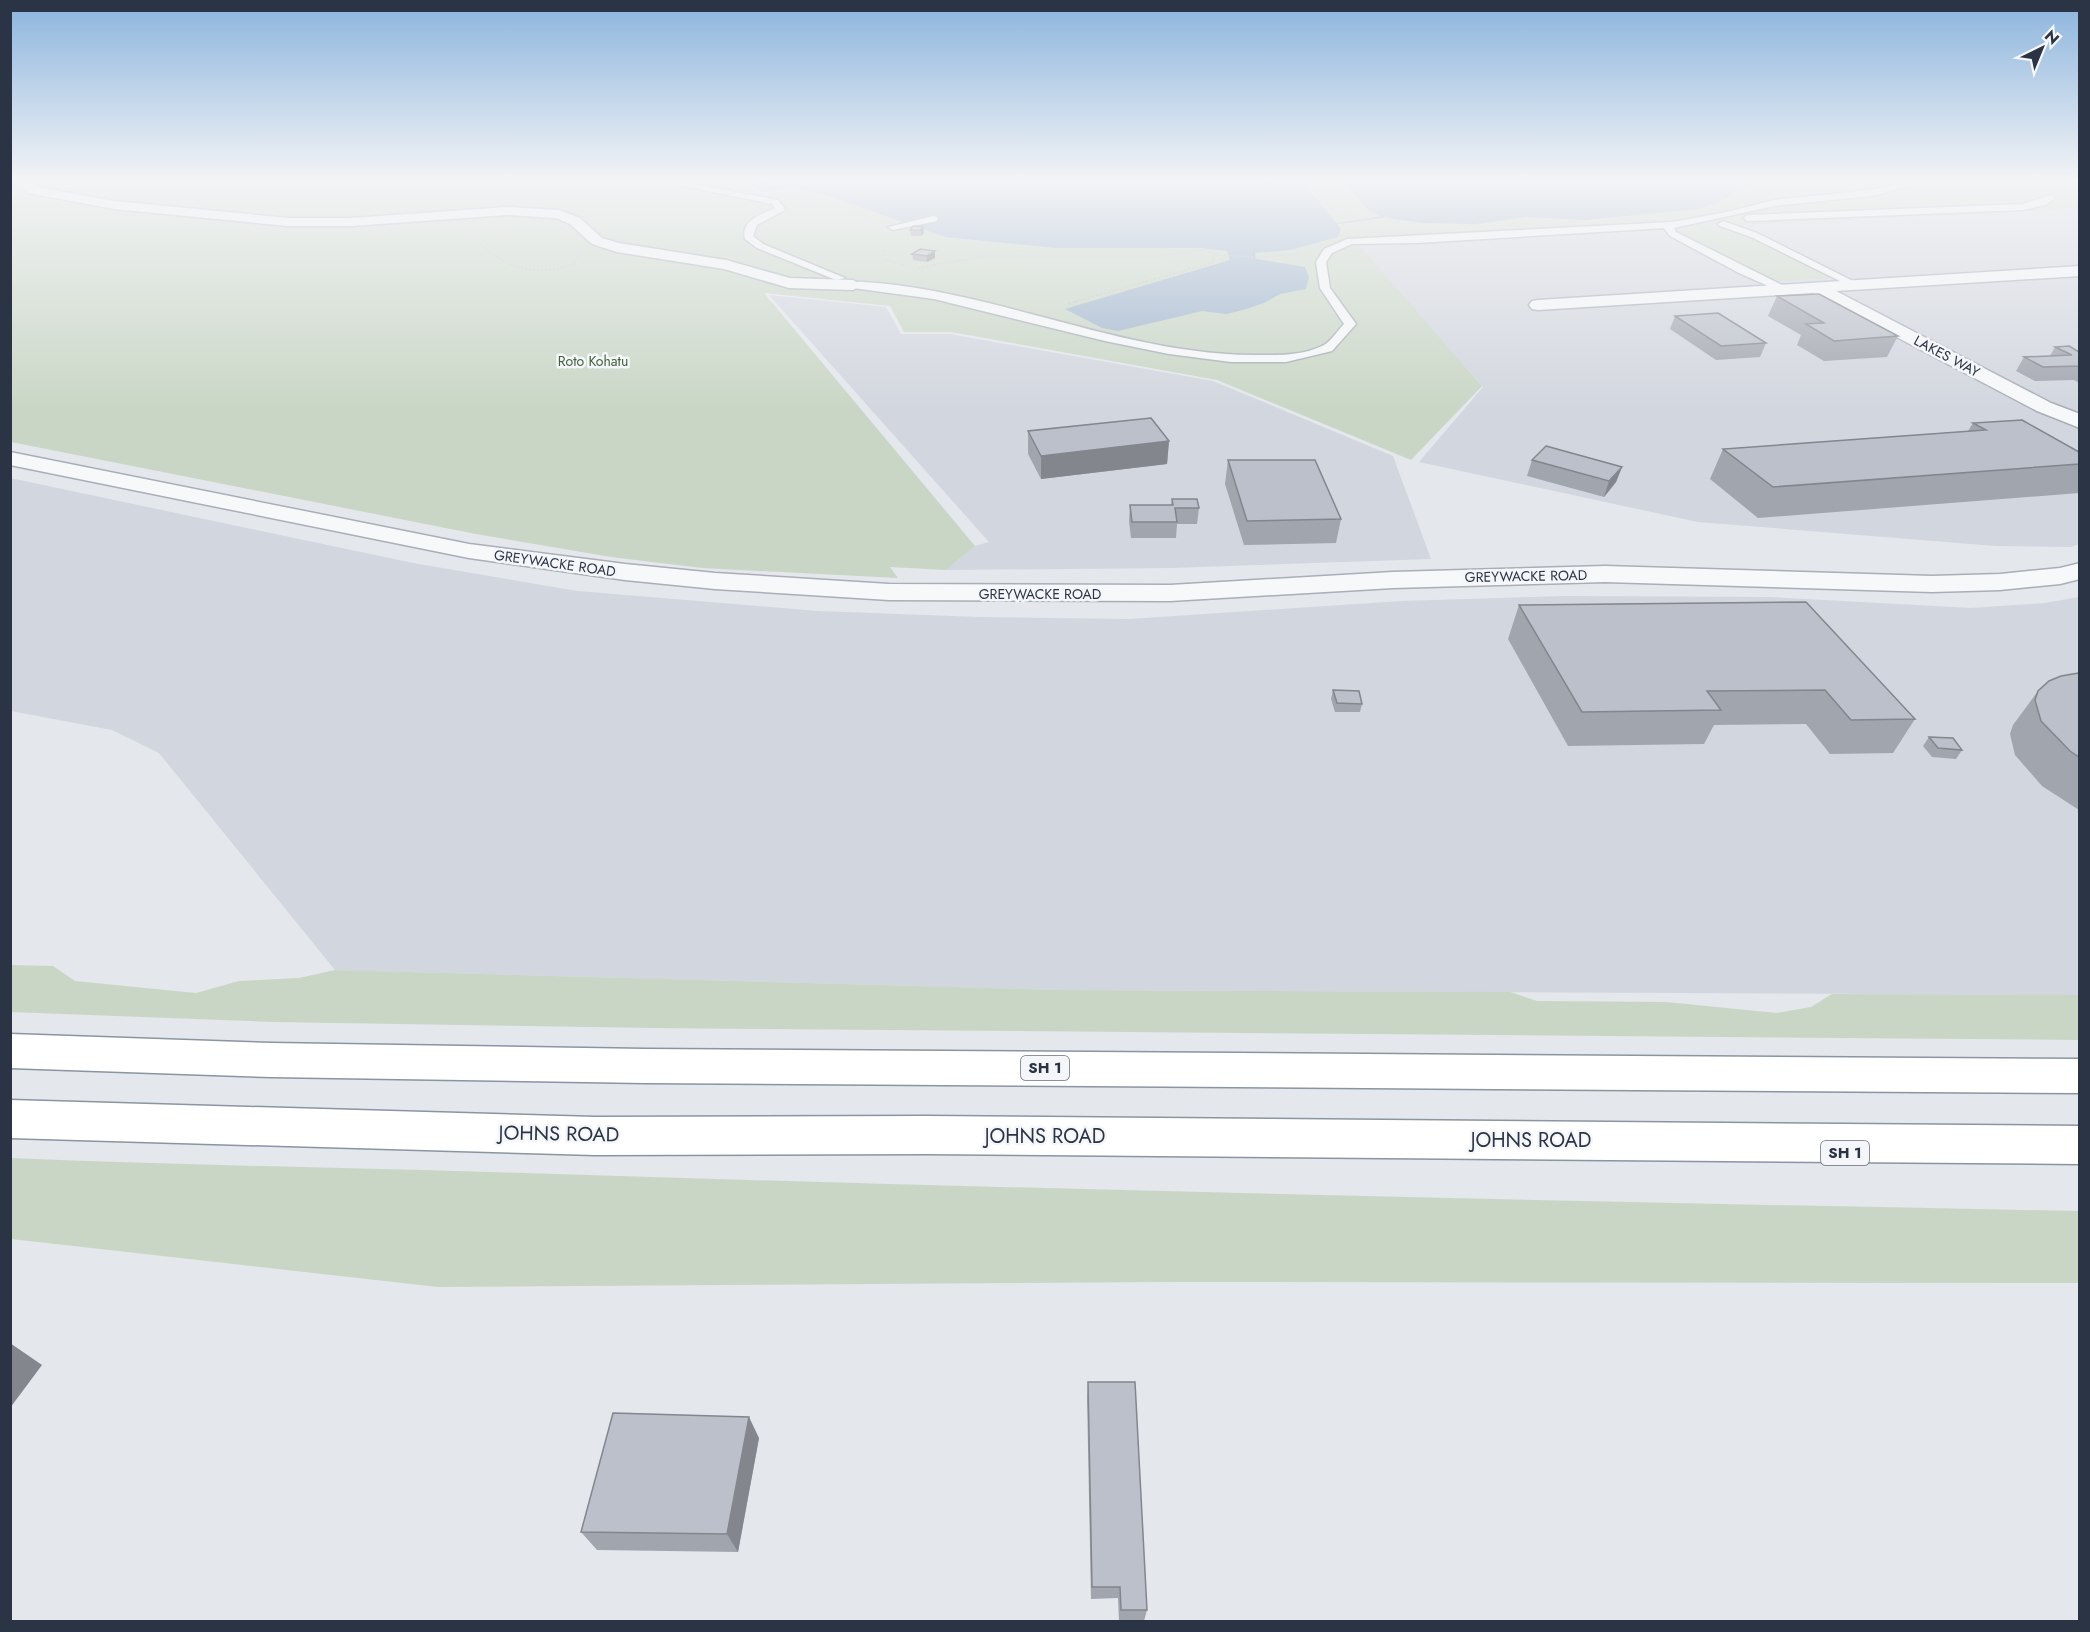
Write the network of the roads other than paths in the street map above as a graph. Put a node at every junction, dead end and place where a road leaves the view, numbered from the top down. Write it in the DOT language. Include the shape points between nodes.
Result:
graph roads {
  1 [pos="676,257"];
  2 [pos="787,257"];
  3 [pos="1323,257"];
  4 [pos="1717,257"];
  5 [pos="1800,257"];
  6 [pos="2079,271"];
  7 [pos="847,282"];
  8 [pos="1856,285"];
  9 [pos="1816,288"];
  10 [pos="1784,290"];
  11 [pos="1538,305"];
  12 [pos="2079,422"];
  13 [pos="10,458"];
  14 [pos="2079,571"];
  15 [pos="10,1051"];
  16 [pos="2079,1076"];
  17 [pos="10,1119"];
  18 [pos="1610,1141"];
  19 [pos="2079,1145"];
  20 [pos="2079,1166"];
  1 -- 7 [label="street" via="726,265 789,284"];
  2 -- 7 [label="lane"];
  3 -- 7 [label="lane" via="1325,288 1350,324 1346,335 1341,341 1304,355 1243,360 1127,344 920,292"];
  4 -- 10 [label="lane"];
  5 -- 8 [label="lane"];
  6 -- 8 [label="street"];
  8 -- 9 [label="street"];
  9 -- 10 [label="street"];
  9 -- 12 [label="street, LAKES WAY"];
  10 -- 11 [label="street"];
  13 -- 14 [label="street, GREYWACKE ROAD" via="480,552 625,572 877,591 1159,593 1605,574 1932,584 2000,582"];
  15 -- 16 [label="highway, SH 1" via="645,1066"];
  17 -- 18 [label="highway, JOHNS ROAD / SH 1" via="595,1136"];
  18 -- 19 [label="highway, JOHNS ROAD / SH 1"];
  18 -- 20 [label="highway, SH 1"];
}
